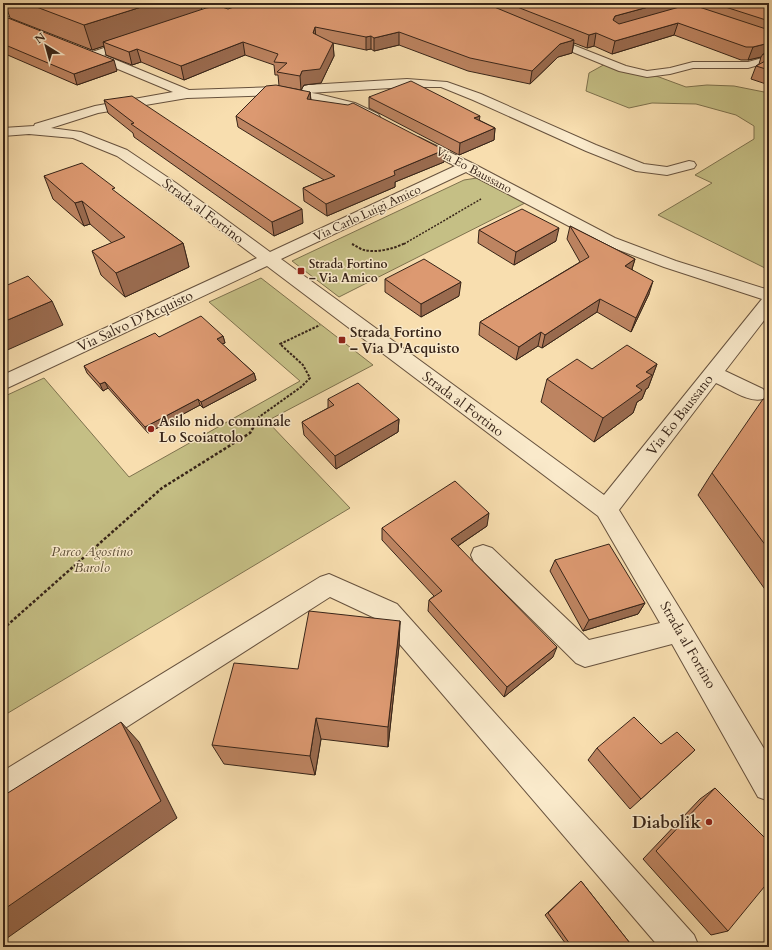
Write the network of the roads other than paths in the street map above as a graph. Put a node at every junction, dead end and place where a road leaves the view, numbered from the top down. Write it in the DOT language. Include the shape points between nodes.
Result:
graph roads {
  1 [pos="70,3"];
  2 [pos="292,3"];
  3 [pos="229,12"];
  4 [pos="3,14"];
  5 [pos="3,19"];
  6 [pos="17,24"];
  7 [pos="536,33"];
  8 [pos="564,34"];
  9 [pos="146,36"];
  10 [pos="549,39"];
  11 [pos="79,49"];
  12 [pos="93,55"];
  13 [pos="769,59"];
  14 [pos="277,92"];
  15 [pos="187,94"];
  16 [pos="384,122"];
  17 [pos="29,130"];
  18 [pos="3,132"];
  19 [pos="404,133"];
  20 [pos="689,165"];
  21 [pos="467,166"];
  22 [pos="268,259"];
  23 [pos="769,296"];
  24 [pos="769,302"];
  25 [pos="713,373"];
  26 [pos="3,382"];
  27 [pos="756,394"];
  28 [pos="606,509"];
  29 [pos="483,554"];
  30 [pos="679,630"];
  31 [pos="769,786"];
  32 [pos="3,788"];
  33 [pos="682,947"];
  1 -- 4 [label="street"];
  2 -- 3 [label="street"];
  5 -- 6 [label="street"];
  7 -- 10 [label="street"];
  8 -- 10 [label="street"];
  9 -- 12 [label="street"];
  10 -- 13 [label="street" via="623,69 647,74 693,65 748,65"];
  11 -- 12 [label="street"];
  12 -- 15 [label="street"];
  14 -- 15 [label="street"];
  14 -- 16 [label="street" via="351,106"];
  14 -- 20 [label="street" via="349,86 443,84 641,168 667,171"];
  15 -- 17 [label="street" via="94,110"];
  17 -- 18 [label="street, Strada al Fortino"];
  17 -- 22 [label="street, Strada al Fortino" via="76,135 122,153 171,186"];
  19 -- 21 [label="street, Via Eo Baussano"];
  21 -- 22 [label="street, Via Carlo Luigi Amico"];
  21 -- 23 [label="street, Via Eo Baussano" via="609,241"];
  22 -- 26 [label="street, Via Salvo D'Acquisto"];
  22 -- 28 [label="street, Strada al Fortino"];
  24 -- 25 [label="street, Via Eo Baussano"];
  25 -- 27 [label="street"];
  25 -- 28 [label="street, Via Eo Baussano"];
  28 -- 30 [label="street, Strada al Fortino"];
  29 -- 30 [label="street" via="585,654"];
  30 -- 31 [label="street, Strada al Fortino"];
  32 -- 33 [label="street" via="329,585 388,612"];
}
